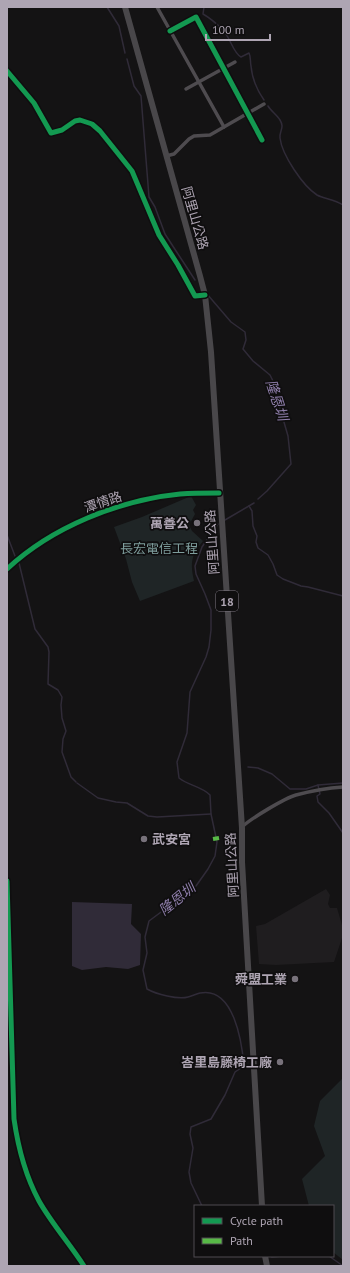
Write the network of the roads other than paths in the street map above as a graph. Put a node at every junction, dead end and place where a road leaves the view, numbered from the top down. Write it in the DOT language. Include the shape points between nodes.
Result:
graph roads {
  1 [pos="125,7"];
  2 [pos="157,7"];
  3 [pos="170,31"];
  4 [pos="234,62"];
  5 [pos="224,68"];
  6 [pos="7,70"];
  7 [pos="199,82"];
  8 [pos="186,89"];
  9 [pos="264,104"];
  10 [pos="248,112"];
  11 [pos="224,128"];
  12 [pos="262,140"];
  13 [pos="166,156"];
  14 [pos="205,295"];
  15 [pos="219,493"];
  16 [pos="7,569"];
  17 [pos="343,787"];
  18 [pos="242,828"];
  19 [pos="7,881"];
  20 [pos="262,1205"];
  21 [pos="265,1258"];
  22 [pos="84,1266"];
  23 [pos="267,1266"];
  1 -- 13 [label="main road, 阿里山公路 / 18"];
  2 -- 3 [label="street"];
  3 -- 5 [label="street" via="196,16"];
  3 -- 7 [label="street"];
  4 -- 5 [label="street"];
  5 -- 7 [label="street"];
  5 -- 10 [label="street"];
  6 -- 14 [label="street" via="34,103 51,133 80,120 88,122 100,132 132,171 159,235 195,296"];
  7 -- 8 [label="street"];
  7 -- 11 [label="street"];
  9 -- 10 [label="street"];
  10 -- 11 [label="street"];
  10 -- 12 [label="street"];
  11 -- 13 [label="street" via="210,135 194,136 174,154"];
  13 -- 14 [label="main road, 阿里山公路 / 18"];
  14 -- 15 [label="main road, 阿里山公路 / 18"];
  15 -- 16 [label="street, 潭情路" via="159,497 118,507 50,536 18,558"];
  15 -- 18 [label="main road, 阿里山公路 / 18"];
  17 -- 18 [label="street" via="295,796 247,822"];
  18 -- 20 [label="main road, 阿里山公路 / 18"];
  19 -- 22 [label="street" via="14,1119 18,1145 39,1200"];
  21 -- 23 [label="main road"];
}
